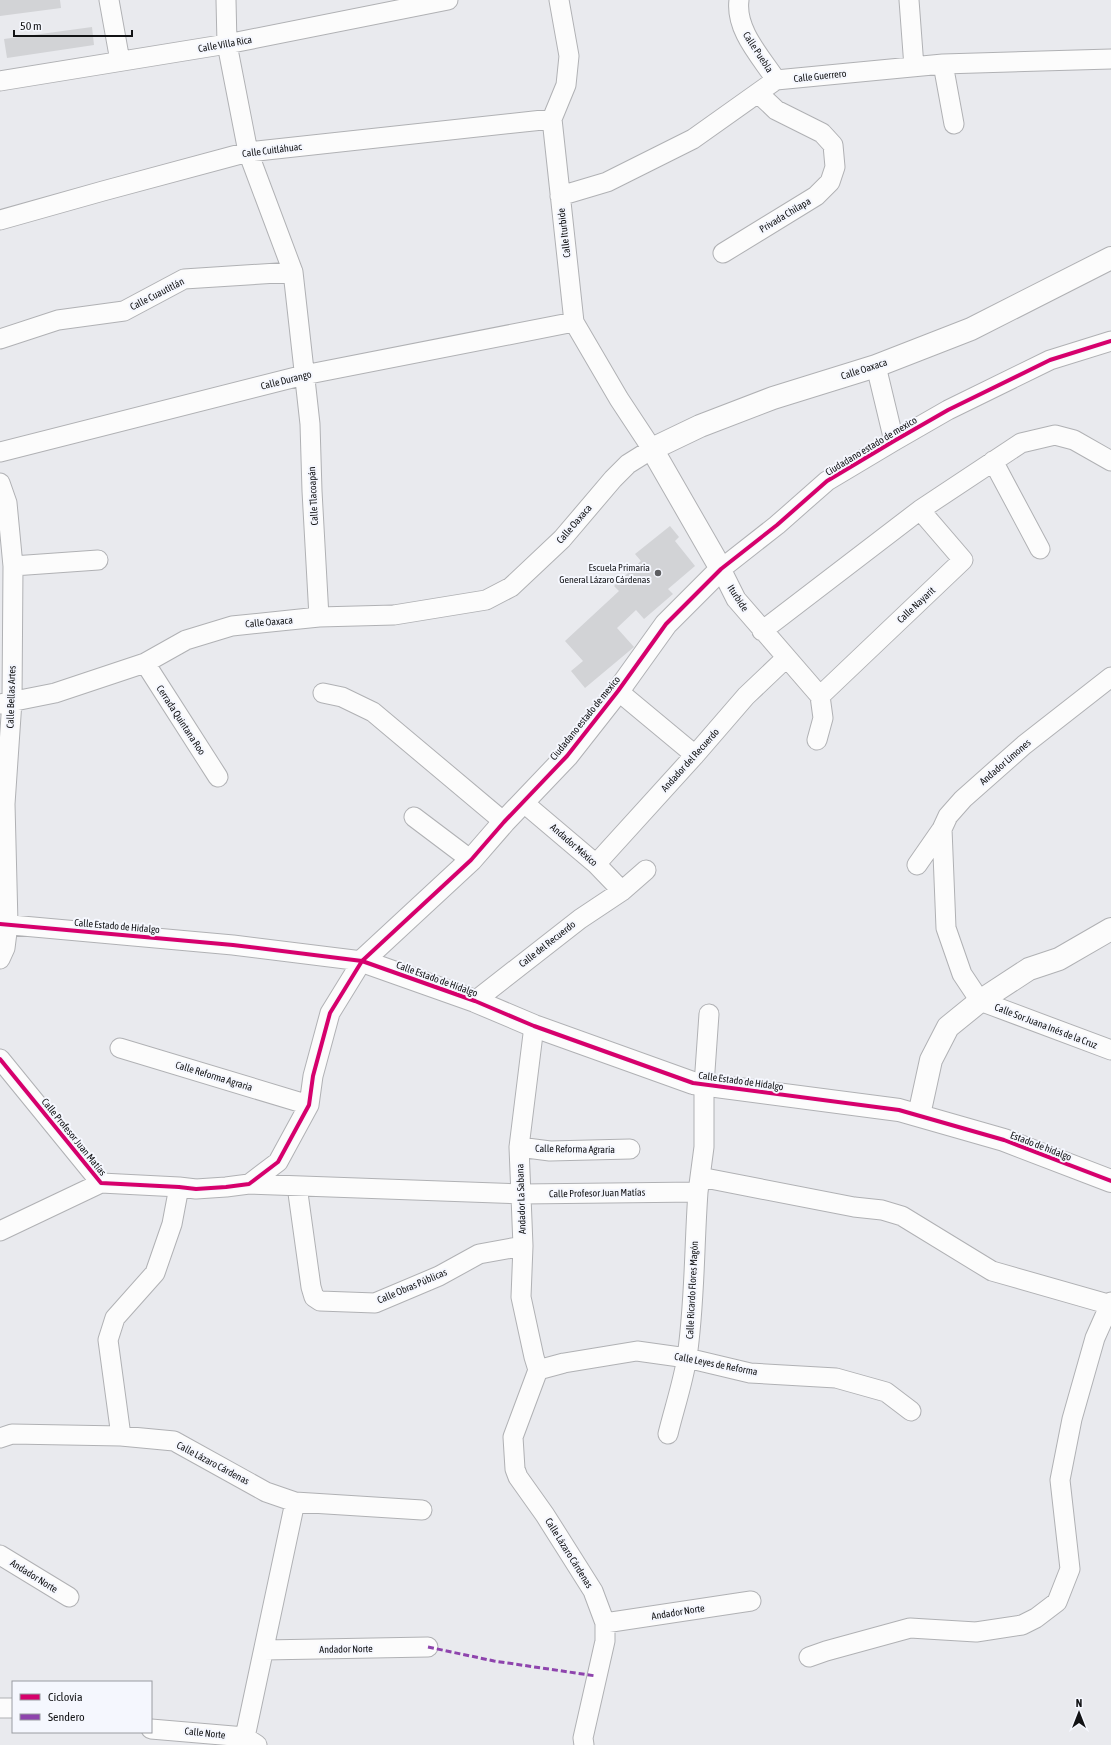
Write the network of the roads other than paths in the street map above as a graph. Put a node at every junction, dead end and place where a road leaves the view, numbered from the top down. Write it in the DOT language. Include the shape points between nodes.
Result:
graph roads {
  1 [pos="109,0"];
  2 [pos="226,0"];
  3 [pos="448,0"];
  4 [pos="559,0"];
  5 [pos="739,0"];
  6 [pos="909,0"];
  7 [pos="227,44"];
  8 [pos="1111,59"];
  9 [pos="120,61"];
  10 [pos="943,64"];
  11 [pos="914,66"];
  12 [pos="776,80"];
  13 [pos="0,81"];
  14 [pos="758,93"];
  15 [pos="552,120"];
  16 [pos="954,124"];
  17 [pos="248,152"];
  18 [pos="560,196"];
  19 [pos="0,220"];
  20 [pos="722,253"];
  21 [pos="1111,258"];
  22 [pos="293,272"];
  23 [pos="574,322"];
  24 [pos="0,339"];
  25 [pos="1111,341"];
  26 [pos="876,366"];
  27 [pos="304,375"];
  28 [pos="894,441"];
  29 [pos="652,449"];
  30 [pos="0,452"];
  31 [pos="993,461"];
  32 [pos="1111,461"];
  33 [pos="0,483"];
  34 [pos="920,510"];
  35 [pos="1040,549"];
  36 [pos="98,560"];
  37 [pos="13,566"];
  38 [pos="721,569"];
  39 [pos="319,618"];
  40 [pos="762,631"];
  41 [pos="786,658"];
  42 [pos="145,663"];
  43 [pos="1111,677"];
  44 [pos="618,691"];
  45 [pos="323,693"];
  46 [pos="820,696"];
  47 [pos="6,703"];
  48 [pos="817,740"];
  49 [pos="695,755"];
  50 [pos="218,777"];
  51 [pos="524,802"];
  52 [pos="2,804"];
  53 [pos="414,817"];
  54 [pos="504,822"];
  55 [pos="942,829"];
  56 [pos="471,860"];
  57 [pos="596,864"];
  58 [pos="917,865"];
  59 [pos="646,870"];
  60 [pos="622,891"];
  61 [pos="4,924"];
  62 [pos="1111,928"];
  63 [pos="0,959"];
  64 [pos="362,961"];
  65 [pos="475,1001"];
  66 [pos="980,1001"];
  67 [pos="709,1014"];
  68 [pos="534,1026"];
  69 [pos="120,1048"];
  70 [pos="1111,1050"];
  71 [pos="0,1059"];
  72 [pos="704,1085"];
  73 [pos="309,1105"];
  74 [pos="919,1115"];
  75 [pos="519,1147"];
  76 [pos="630,1149"];
  77 [pos="1111,1181"];
  78 [pos="101,1183"];
  79 [pos="249,1184"];
  80 [pos="699,1185"];
  81 [pos="179,1186"];
  82 [pos="297,1186"];
  83 [pos="522,1194"];
  84 [pos="0,1231"];
  85 [pos="523,1246"];
  86 [pos="1111,1304"];
  87 [pos="687,1358"];
  88 [pos="538,1370"];
  89 [pos="911,1411"];
  90 [pos="668,1434"];
  91 [pos="121,1436"];
  92 [pos="0,1438"];
  93 [pos="295,1502"];
  94 [pos="422,1510"];
  95 [pos="0,1555"];
  96 [pos="69,1597"];
  97 [pos="751,1601"];
  98 [pos="605,1623"];
  99 [pos="428,1647"];
  100 [pos="264,1650"];
  101 [pos="809,1657"];
  102 [pos="0,1708"];
  103 [pos="12,1708"];
  104 [pos="152,1729"];
  105 [pos="251,1741"];
  106 [pos="584,1745"];
  1 -- 9 [label="street"];
  2 -- 7 [label="street, Calle Tlacoapán"];
  3 -- 7 [label="street, Calle Villa Rica"];
  4 -- 15 [label="street, Calle Iturbide" via="569,56 566,85"];
  5 -- 12 [label="street, Calle Puebla" via="742,28"];
  6 -- 11 [label="street"];
  7 -- 9 [label="street, Calle Villa Rica"];
  7 -- 17 [label="street, Calle Tlacoapán"];
  8 -- 10 [label="street, Calle Guerrero"];
  9 -- 13 [label="street, Calle Villa Rica"];
  10 -- 11 [label="street, Calle Guerrero"];
  10 -- 16 [label="street"];
  11 -- 12 [label="street, Calle Guerrero"];
  12 -- 14 [label="street"];
  14 -- 18 [label="street" via="692,139 608,182"];
  14 -- 20 [label="street, Privada Chilapa" via="776,110 822,133 833,145 835,167 830,182 816,196"];
  15 -- 17 [label="street, Calle Cuitláhuac"];
  15 -- 18 [label="street, Calle Iturbide"];
  17 -- 19 [label="street, Calle Cuitláhuac"];
  17 -- 22 [label="street, Calle Tlacoapán"];
  18 -- 23 [label="street, Calle Iturbide"];
  21 -- 26 [label="street, Calle Oaxaca" via="971,329"];
  22 -- 24 [label="street, Calle Cuautitlán" via="184,279 124,311 58,320"];
  22 -- 27 [label="street, Calle Tlacoapán"];
  23 -- 27 [label="street, Calle Durango"];
  23 -- 29 [label="street, Calle Iturbide"];
  25 -- 28 [label="street, Ciudadano estado de mexico" via="1050,360 948,410"];
  26 -- 28 [label="street"];
  26 -- 29 [label="street, Calle Oaxaca" via="773,398 700,426"];
  27 -- 30 [label="street, Calle Durango"];
  27 -- 39 [label="street, Calle Tlacoapán" via="310,424"];
  28 -- 38 [label="street, Ciudadano estado de mexico" via="826,481"];
  29 -- 38 [label="street, Iturbide"];
  29 -- 39 [label="street, Calle Oaxaca" via="628,464 562,539 511,587 486,600 394,615"];
  31 -- 32 [label="street" via="1021,443 1055,435 1074,440"];
  31 -- 34 [label="street"];
  31 -- 35 [label="street"];
  33 -- 37 [label="street, Calle Bellas Artes" via="7,503"];
  34 -- 40 [label="street"];
  34 -- 46 [label="street, Calle Nayarit" via="963,560"];
  36 -- 37 [label="street"];
  37 -- 47 [label="street, Calle Bellas Artes"];
  38 -- 40 [label="street, Iturbide" via="736,599"];
  38 -- 44 [label="street, Ciudadano estado de mexico" via="666,624"];
  39 -- 42 [label="street, Calle Oaxaca" via="232,626 186,640"];
  40 -- 41 [label="street, Iturbide"];
  41 -- 46 [label="street, Iturbide"];
  41 -- 49 [label="street, Andador del Recuerdo" via="746,696"];
  42 -- 47 [label="street, Calle Oaxaca" via="55,693"];
  42 -- 50 [label="street, Cerrada Quintana Roo"];
  43 -- 55 [label="street, Andador Limones" via="1024,745 963,799 948,816"];
  44 -- 49 [label="street"];
  44 -- 51 [label="street, Ciudadano estado de mexico" via="567,756"];
  45 -- 54 [label="street" via="342,697 373,712"];
  46 -- 48 [label="street" via="823,718"];
  47 -- 52 [label="street, Calle Bellas Artes"];
  49 -- 57 [label="street, Andador del Recuerdo"];
  51 -- 54 [label="street, Ciudadano estado de mexico"];
  51 -- 57 [label="street, Andador México"];
  52 -- 61 [label="street, Calle Bellas Artes"];
  53 -- 56 [label="street"];
  54 -- 56 [label="street, Ciudadano estado de mexico"];
  55 -- 58 [label="street, Andador Limones"];
  55 -- 66 [label="street" via="946,928 962,974"];
  56 -- 64 [label="street, Ciudadano estado de mexico"];
  57 -- 60 [label="street, Andador México"];
  59 -- 60 [label="street, Calle del Recuerdo"];
  60 -- 65 [label="street, Calle del Recuerdo" via="580,919"];
  61 -- 63 [label="street, Calle Bellas Artes" via="5,948"];
  61 -- 64 [label="street, Calle Estado de Hidalgo" via="233,945"];
  62 -- 66 [label="street" via="1059,959 1029,969"];
  64 -- 65 [label="street, Calle Estado de Hidalgo"];
  64 -- 73 [label="street, Ciudadano estado de mexico" via="330,1013 313,1076"];
  65 -- 68 [label="street, Calle Estado de Hidalgo"];
  66 -- 70 [label="street, Calle Sor Juana Inés de la Cruz"];
  66 -- 74 [label="street" via="948,1027 931,1060"];
  67 -- 72 [label="street"];
  68 -- 72 [label="street, Calle Estado de Hidalgo" via="692,1083"];
  68 -- 75 [label="street, Andador La Sabana"];
  69 -- 73 [label="street, Calle Reforma Agraria"];
  71 -- 78 [label="street, Calle Profesor Juan Matías"];
  72 -- 74 [label="street, Calle Estado de Hidalgo" via="899,1110"];
  72 -- 80 [label="street, Calle Ricardo Flores Magón" via="704,1148"];
  73 -- 79 [label="street, Ciudadano estado de mexico" via="278,1162"];
  74 -- 77 [label="street, Estado de hidalgo" via="1004,1140"];
  75 -- 76 [label="street, Calle Reforma Agraria" via="550,1151"];
  75 -- 83 [label="street, Andador La Sabana"];
  78 -- 81 [label="street, Calle Profesor Juan Matías"];
  78 -- 84 [label="street"];
  79 -- 81 [label="street" via="196,1189"];
  79 -- 82 [label="street, Calle Profesor Juan Matías"];
  80 -- 83 [label="street, Calle Profesor Juan Matías"];
  80 -- 86 [label="street, Calle Profesor Juan Matías" via="882,1210 902,1216 992,1272"];
  80 -- 87 [label="street, Calle Ricardo Flores Magón"];
  81 -- 91 [label="street" via="172,1224 155,1273 115,1318 108,1340"];
  82 -- 83 [label="street, Calle Profesor Juan Matías"];
  82 -- 85 [label="street, Calle Obras Públicas" via="311,1287 314,1297 320,1301 374,1303 439,1276 480,1254"];
  83 -- 85 [label="street, Andador La Sabana"];
  85 -- 88 [label="street, Andador La Sabana" via="521,1297"];
  86 -- 101 [label="street" via="1095,1338 1072,1419 1060,1480 1070,1569 1057,1602 1022,1625 976,1632 910,1628"];
  87 -- 88 [label="street, Calle Leyes de Reforma" via="637,1351"];
  87 -- 89 [label="street, Calle Leyes de Reforma" via="750,1373 836,1378 886,1392"];
  87 -- 90 [label="street, Calle Ricardo Flores Magón"];
  88 -- 98 [label="street, Calle Lázaro Cárdenas" via="513,1437 515,1469 593,1591"];
  91 -- 92 [label="street, Calle Lázaro Cárdenas" via="12,1434"];
  91 -- 93 [label="street, Calle Lázaro Cárdenas" via="174,1441 266,1492"];
  93 -- 94 [label="street, Calle Lázaro Cárdenas"];
  93 -- 100 [label="street"];
  95 -- 96 [label="street, Andador Norte"];
  97 -- 98 [label="street, Andador Norte"];
  98 -- 106 [label="street, Calle Lázaro Cárdenas" via="605,1641 584,1730"];
  99 -- 100 [label="street, Andador Norte"];
  100 -- 105 [label="street"];
  102 -- 103 [label="street"];
  104 -- 105 [label="street, Calle Norte"];
}
